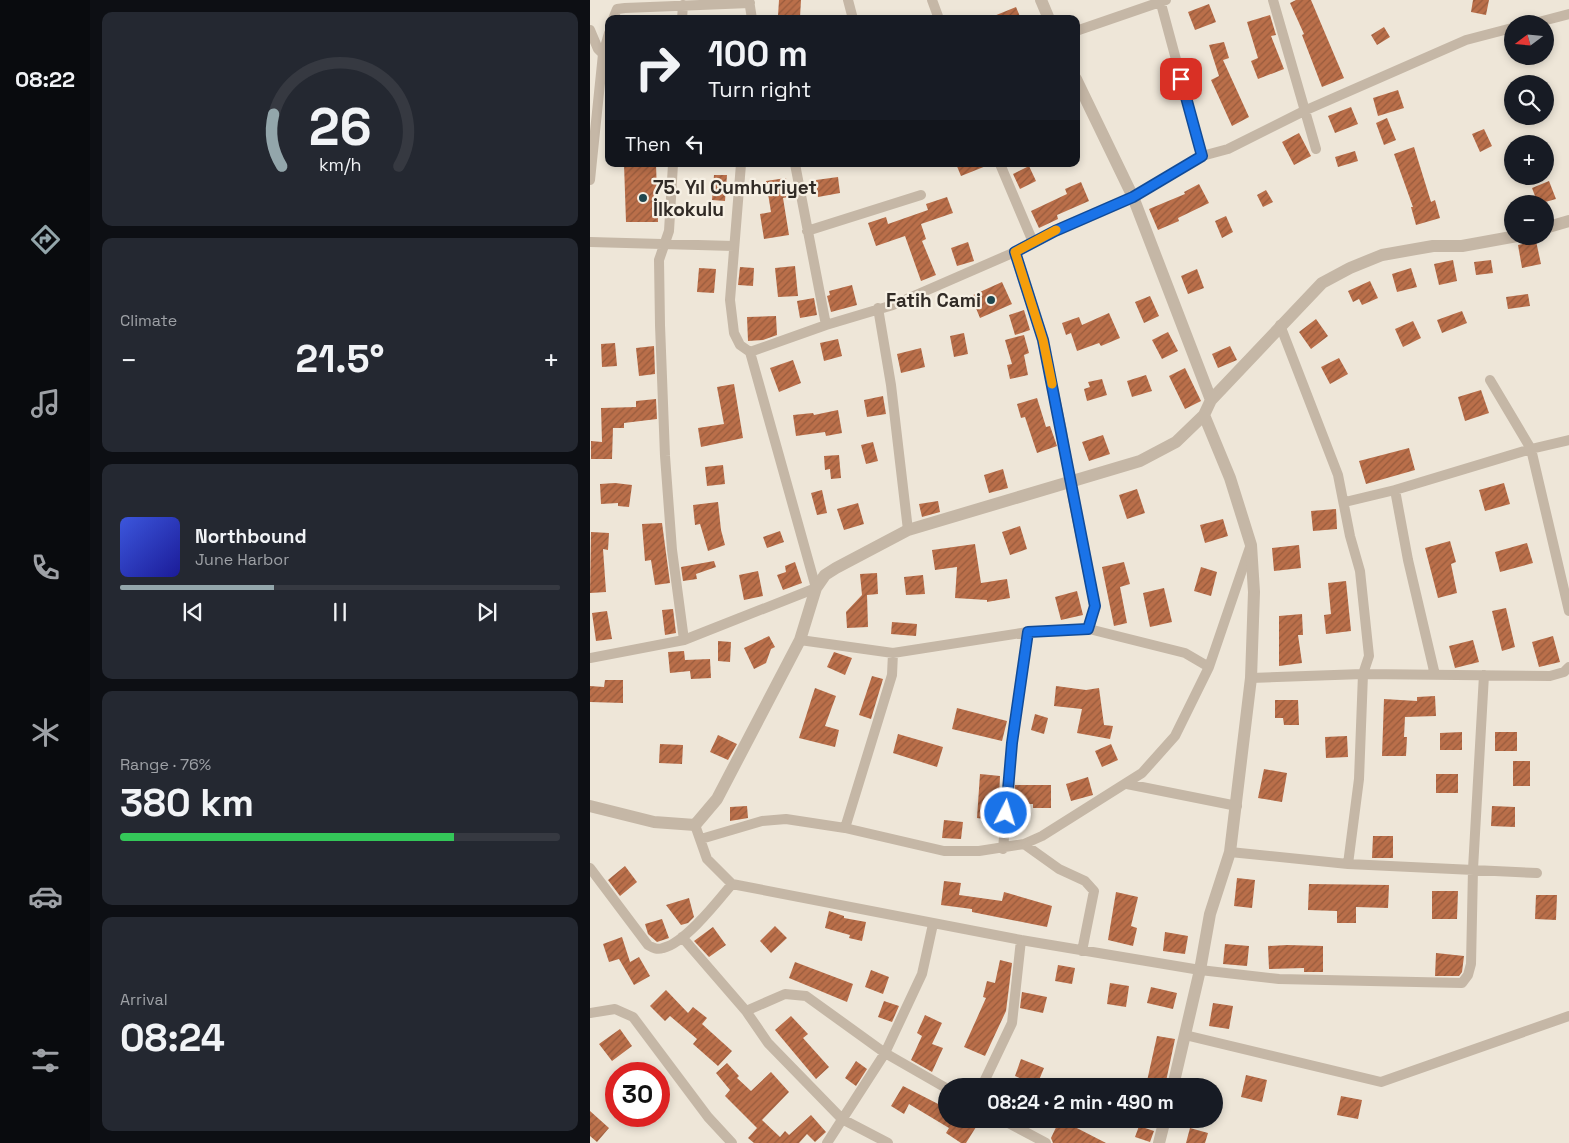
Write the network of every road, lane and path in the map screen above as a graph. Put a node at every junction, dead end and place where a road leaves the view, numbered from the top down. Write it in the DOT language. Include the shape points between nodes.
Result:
graph roads {
  1 [pos="848,0"];
  2 [pos="932,0"];
  3 [pos="1041,0"];
  4 [pos="1273,0"];
  5 [pos="1162,1"];
  6 [pos="749,2"];
  7 [pos="683,5"];
  8 [pos="614,9"];
  9 [pos="1569,14"];
  10 [pos="682,15"];
  11 [pos="751,15"];
  12 [pos="852,15"];
  13 [pos="938,15"];
  14 [pos="1047,15"];
  15 [pos="1554,18"];
  16 [pos="590,30"];
  17 [pos="1080,30"];
  18 [pos="1504,30"];
  19 [pos="605,47"];
  20 [pos="603,54"];
  21 [pos="1080,87"];
  22 [pos="1304,111"];
  23 [pos="1316,150"];
  24 [pos="1202,156"];
  25 [pos="590,163"];
  26 [pos="673,167"];
  27 [pos="741,167"];
  28 [pos="796,167"];
  29 [pos="1001,167"];
  30 [pos="590,180"];
  31 [pos="921,195"];
  32 [pos="1133,197"];
  33 [pos="1569,221"];
  34 [pos="1554,225"];
  35 [pos="807,231"];
  36 [pos="1504,238"];
  37 [pos="590,242"];
  38 [pos="1033,242"];
  39 [pos="665,244"];
  40 [pos="734,246"];
  41 [pos="1015,252"];
  42 [pos="878,308"];
  43 [pos="826,325"];
  44 [pos="1280,325"];
  45 [pos="750,352"];
  46 [pos="1490,380"];
  47 [pos="1210,400"];
  48 [pos="1204,415"];
  49 [pos="1569,440"];
  50 [pos="1531,448"];
  51 [pos="1070,484"];
  52 [pos="1395,490"];
  53 [pos="1345,502"];
  54 [pos="908,530"];
  55 [pos="1251,544"];
  56 [pos="816,588"];
  57 [pos="1569,610"];
  58 [pos="1088,629"];
  59 [pos="1028,632"];
  60 [pos="684,640"];
  61 [pos="800,640"];
  62 [pos="893,653"];
  63 [pos="590,658"];
  64 [pos="1209,667"];
  65 [pos="1569,667"];
  66 [pos="1363,674"];
  67 [pos="1435,674"];
  68 [pos="1484,674"];
  69 [pos="1251,678"];
  70 [pos="1127,784"];
  71 [pos="590,806"];
  72 [pos="1237,806"];
  73 [pos="696,825"];
  74 [pos="845,828"];
  75 [pos="701,839"];
  76 [pos="1024,844"];
  77 [pos="1003,849"];
  78 [pos="1230,852"];
  79 [pos="1348,864"];
  80 [pos="590,868"];
  81 [pos="1473,869"];
  82 [pos="1537,873"];
  83 [pos="732,884"];
  84 [pos="933,924"];
  85 [pos="682,937"];
  86 [pos="1021,940"];
  87 [pos="1082,951"];
  88 [pos="1200,970"];
  89 [pos="746,1011"];
  90 [pos="590,1013"];
  91 [pos="1569,1016"];
  92 [pos="1185,1035"];
  93 [pos="885,1053"];
  94 [pos="986,1078"];
  95 [pos="1175,1078"];
  96 [pos="938,1083"];
  97 [pos="842,1119"];
  98 [pos="1018,1128"];
  99 [pos="1163,1128"];
  100 [pos="732,1143"];
  101 [pos="827,1143"];
  102 [pos="888,1143"];
  103 [pos="1046,1143"];
  104 [pos="1159,1143"];
  1 -- 12 [label="street"];
  2 -- 13 [label="street"];
  3 -- 14 [label="street"];
  4 -- 22 [label="street"];
  5 -- 17 [label="street"];
  5 -- 24 [label="street"];
  6 -- 7 [label="street"];
  6 -- 11 [label="street"];
  7 -- 8 [label="street"];
  7 -- 10 [label="street"];
  9 -- 15 [label="street"];
  16 -- 20 [label="street"];
  18 -- 22 [label="street" via="1466,40"];
  19 -- 20 [label="street"];
  20 -- 25 [label="street"];
  21 -- 32 [label="street"];
  22 -- 23 [label="street"];
  22 -- 24 [label="street" via="1228,149"];
  24 -- 32 [label="street"];
  25 -- 30 [label="street"];
  26 -- 39 [label="street" via="669,231"];
  27 -- 40 [label="street"];
  28 -- 35 [label="street"];
  29 -- 38 [label="street"];
  31 -- 35 [label="street"];
  32 -- 38 [label="street"];
  32 -- 47 [label="street"];
  33 -- 34 [label="street"];
  35 -- 43 [label="street"];
  36 -- 44 [label="street" via="1462,246 1433,246 1382,256 1350,268 1322,283"];
  37 -- 39 [label="street"];
  38 -- 41 [label="street"];
  39 -- 40 [label="street"];
  39 -- 60 [label="street" via="659,260 665,456 672,550"];
  40 -- 45 [label="street" via="730,300 734,333 740,345"];
  41 -- 42 [label="street" via="893,305"];
  41 -- 51 [label="street" via="1043,340"];
  42 -- 43 [label="street"];
  42 -- 54 [label="street" via="891,385"];
  43 -- 45 [label="street"];
  44 -- 47 [label="street"];
  44 -- 53 [label="street" via="1338,475"];
  45 -- 56 [label="street"];
  46 -- 50 [label="street"];
  47 -- 48 [label="street"];
  48 -- 51 [label="street" via="1176,442 1140,461"];
  48 -- 55 [label="street" via="1230,478"];
  49 -- 50 [label="street"];
  50 -- 52 [label="street"];
  50 -- 57 [label="street"];
  51 -- 54 [label="street"];
  51 -- 58 [label="street" via="1095,606"];
  52 -- 53 [label="street"];
  52 -- 67 [label="street"];
  53 -- 66 [label="street" via="1360,571 1369,656"];
  54 -- 56 [label="street" via="825,575"];
  55 -- 64 [label="street"];
  55 -- 69 [label="street" via="1254,592"];
  56 -- 60 [label="street"];
  56 -- 61 [label="street"];
  58 -- 59 [label="street"];
  58 -- 64 [label="street" via="1186,653"];
  59 -- 62 [label="street"];
  59 -- 77 [label="street" via="1012,743"];
  60 -- 63 [label="street"];
  61 -- 62 [label="street"];
  61 -- 73 [label="street" via="717,799"];
  62 -- 74 [label="street" via="892,675"];
  64 -- 70 [label="street" via="1175,736 1142,773"];
  65 -- 68 [label="street" via="1550,676"];
  66 -- 67 [label="street"];
  66 -- 69 [label="street"];
  66 -- 79 [label="street" via="1360,779"];
  67 -- 68 [label="street"];
  68 -- 81 [label="street"];
  69 -- 72 [label="street"];
  70 -- 72 [label="street"];
  70 -- 76 [label="street"];
  71 -- 73 [label="street" via="654,822"];
  72 -- 78 [label="street"];
  73 -- 75 [label="street"];
  74 -- 75 [label="street" via="786,819 762,821"];
  74 -- 77 [label="street" via="944,851"];
  75 -- 83 [label="street" via="707,859"];
  76 -- 77 [label="street"];
  76 -- 87 [label="street" via="1059,869 1085,880 1094,891"];
  78 -- 79 [label="street"];
  78 -- 88 [label="street" via="1210,914"];
  79 -- 81 [label="street"];
  80 -- 85 [label="street" via="648,945 656,949 665,948"];
  81 -- 82 [label="street"];
  81 -- 88 [label="street" via="1471,964 1462,983 1279,979"];
  83 -- 84 [label="street"];
  83 -- 85 [label="street"];
  84 -- 86 [label="street"];
  84 -- 93 [label="street" via="922,974"];
  85 -- 89 [label="street"];
  86 -- 87 [label="street"];
  86 -- 94 [label="street" via="1012,1023"];
  87 -- 88 [label="street"];
  88 -- 92 [label="street"];
  89 -- 93 [label="street" via="785,994 806,996"];
  89 -- 97 [label="street" via="768,1043"];
  90 -- 100 [label="street" via="615,1009 633,1017 708,1117"];
  91 -- 92 [label="street" via="1381,1082"];
  92 -- 95 [label="street"];
  93 -- 96 [label="street"];
  93 -- 97 [label="street"];
  97 -- 101 [label="street"];
  97 -- 102 [label="street"];
  98 -- 103 [label="street"];
  99 -- 104 [label="street"];
}
